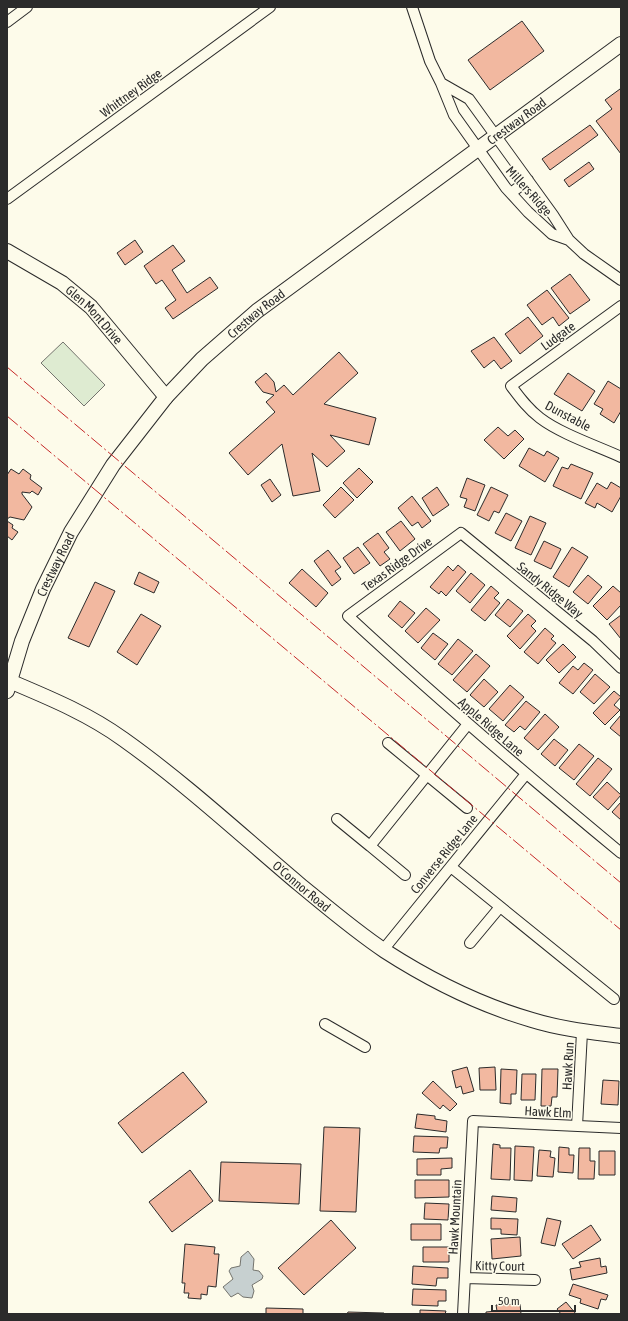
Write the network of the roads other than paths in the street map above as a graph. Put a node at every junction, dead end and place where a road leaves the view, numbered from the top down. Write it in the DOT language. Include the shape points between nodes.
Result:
graph roads {
  1 [pos="27,7"];
  2 [pos="270,7"];
  3 [pos="412,7"];
  4 [pos="7,22"];
  5 [pos="621,44"];
  6 [pos="441,83"];
  7 [pos="496,136"];
  8 [pos="477,149"];
  9 [pos="528,180"];
  10 [pos="511,193"];
  11 [pos="7,199"];
  12 [pos="569,240"];
  13 [pos="7,251"];
  14 [pos="621,280"];
  15 [pos="621,306"];
  16 [pos="511,386"];
  17 [pos="166,398"];
  18 [pos="621,457"];
  19 [pos="461,533"];
  20 [pos="348,616"];
  21 [pos="621,668"];
  22 [pos="8,684"];
  23 [pos="468,724"];
  24 [pos="388,743"];
  25 [pos="526,774"];
  26 [pos="427,775"];
  27 [pos="467,808"];
  28 [pos="337,819"];
  29 [pos="370,846"];
  30 [pos="621,852"];
  31 [pos="451,867"];
  32 [pos="405,875"];
  33 [pos="500,907"];
  34 [pos="470,943"];
  35 [pos="383,950"];
  36 [pos="614,999"];
  37 [pos="326,1024"];
  38 [pos="582,1032"];
  39 [pos="621,1036"];
  40 [pos="365,1047"];
  41 [pos="473,1121"];
  42 [pos="577,1126"];
  43 [pos="621,1128"];
  44 [pos="465,1278"];
  45 [pos="535,1280"];
  46 [pos="463,1314"];
  1 -- 4 [label="street"];
  2 -- 11 [label="street, Whittney Ridge"];
  3 -- 6 [label="street, Millers Ridge" via="430,61"];
  5 -- 7 [label="main road, Crestway Road"];
  6 -- 7 [label="street, Millers Ridge" via="469,99"];
  6 -- 8 [label="street, Millers Ridge" via="454,116"];
  7 -- 8 [label="main road, Crestway Road"];
  7 -- 9 [label="street, Millers Ridge"];
  8 -- 10 [label="street, Millers Ridge"];
  8 -- 17 [label="main road, Crestway Road" via="257,311 202,359"];
  9 -- 10 [label="street"];
  9 -- 12 [label="street, Millers Ridge"];
  10 -- 12 [label="street, Millers Ridge" via="552,234"];
  12 -- 14 [label="street, Millers Ridge"];
  13 -- 17 [label="main road, Glen Mont Drive" via="78,294 104,321"];
  15 -- 16 [label="street, Ludgate"];
  16 -- 18 [label="street, Dunstable" via="524,404 540,418"];
  17 -- 22 [label="main road, Crestway Road" via="114,465 71,532 28,623"];
  19 -- 20 [label="street, Texas Ridge Drive"];
  19 -- 21 [label="street, Sandy Ridge Way" via="593,641"];
  20 -- 23 [label="street, Apple Ridge Lane"];
  22 -- 35 [label="main road, O'Connor Road" via="67,705 122,738 173,777 341,919"];
  23 -- 25 [label="street, Apple Ridge Lane"];
  23 -- 26 [label="street"];
  24 -- 26 [label="street"];
  25 -- 30 [label="street, Apple Ridge Lane"];
  25 -- 31 [label="street, Converse Ridge Lane"];
  26 -- 27 [label="street"];
  26 -- 29 [label="street"];
  28 -- 29 [label="street"];
  29 -- 32 [label="street"];
  31 -- 33 [label="street"];
  31 -- 35 [label="street, Converse Ridge Lane"];
  33 -- 34 [label="street"];
  33 -- 36 [label="street"];
  35 -- 38 [label="main road, O'Connor Road" via="423,974 487,1004 532,1020"];
  37 -- 40 [label="street"];
  38 -- 39 [label="main road, O'Connor Road"];
  38 -- 42 [label="street, Hawk Run"];
  41 -- 42 [label="street, Hawk Elm"];
  41 -- 44 [label="street, Hawk Mountain"];
  42 -- 43 [label="street, Hawk Elm"];
  44 -- 45 [label="street, Kitty Court"];
  44 -- 46 [label="street, Hawk Mountain"];
}
